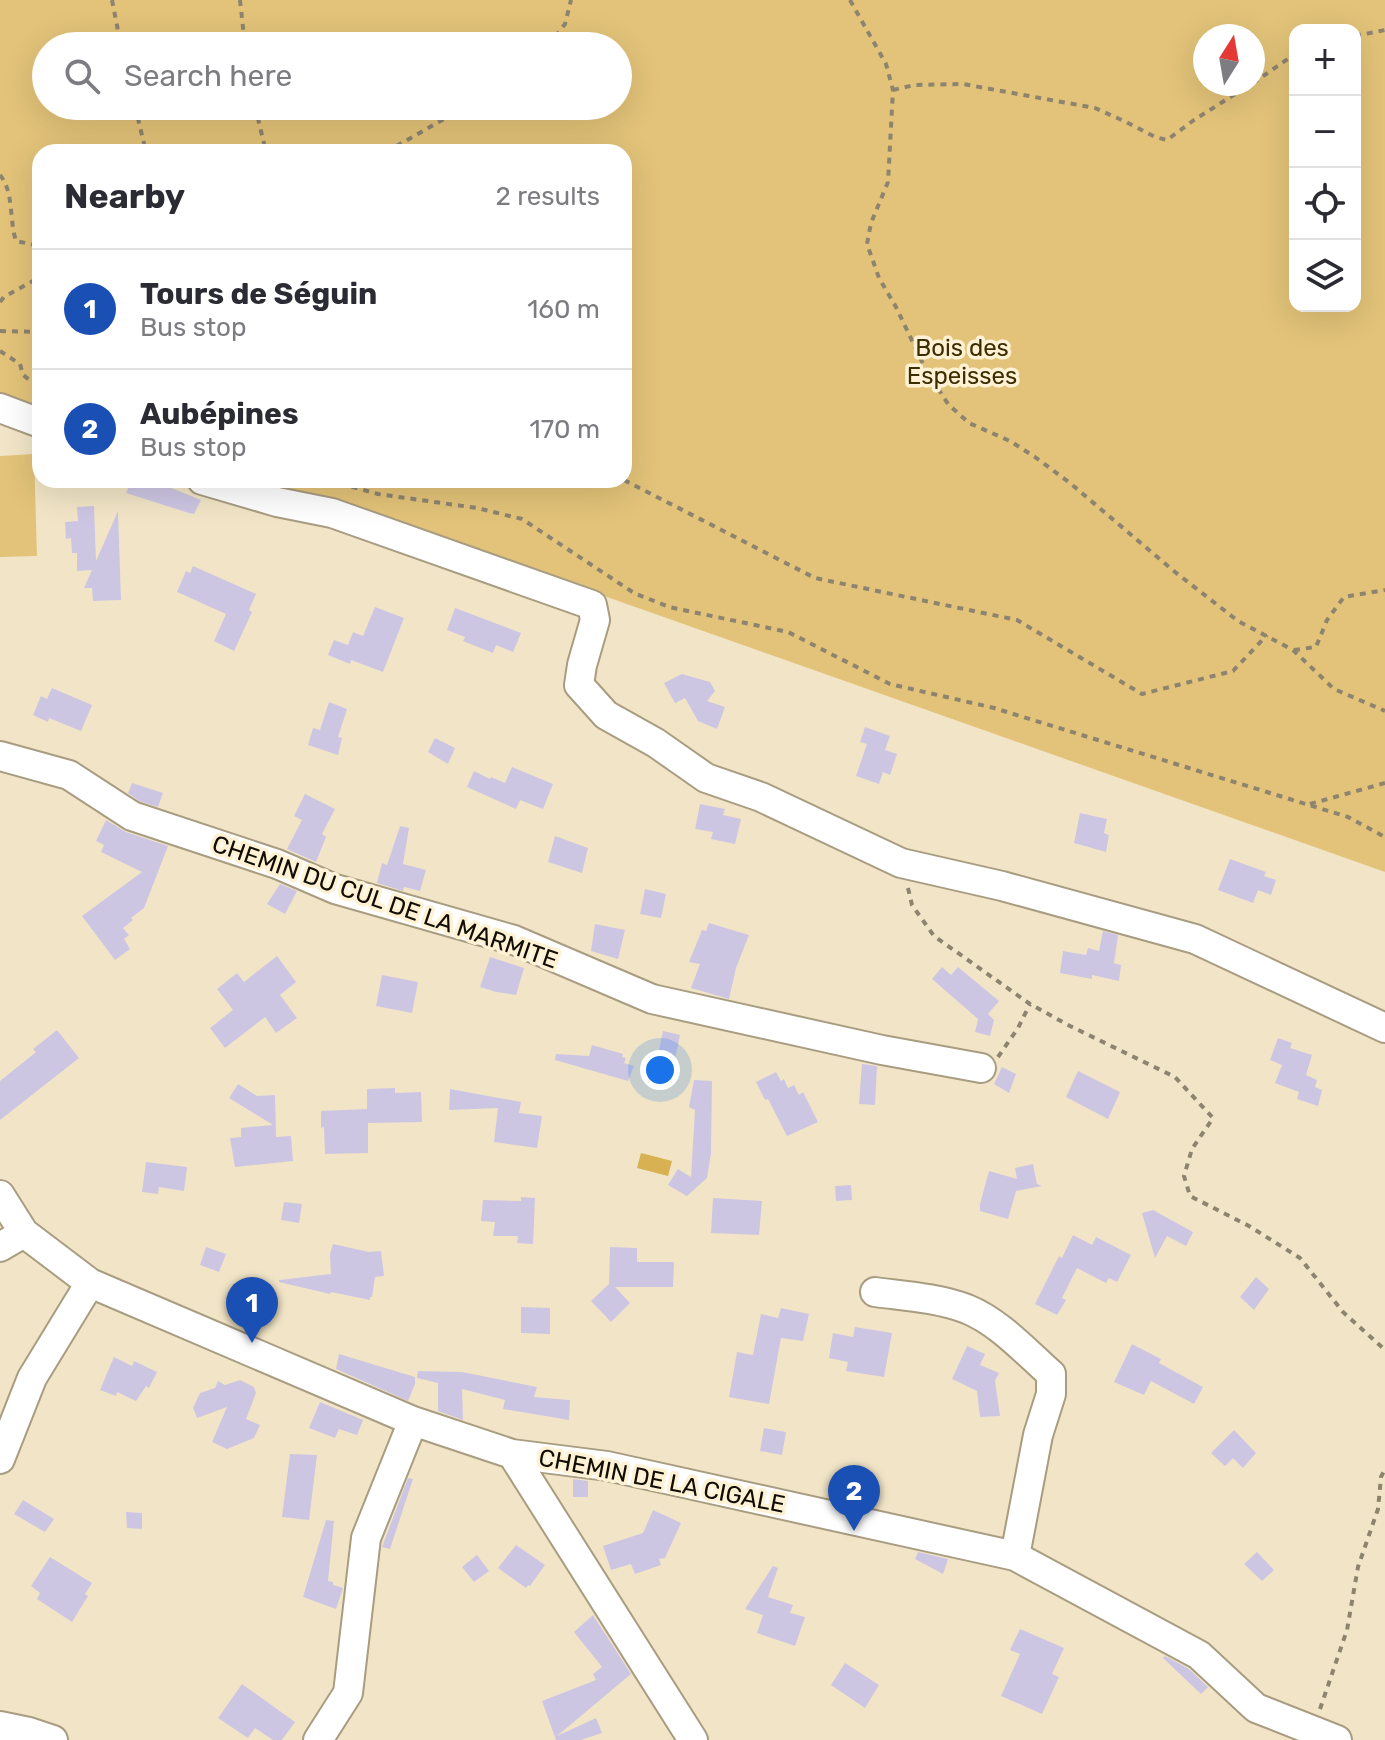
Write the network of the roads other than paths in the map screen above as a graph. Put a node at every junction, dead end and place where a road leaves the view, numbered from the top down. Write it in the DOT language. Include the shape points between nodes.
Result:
graph roads {
  1 [pos="0,408"];
  2 [pos="32,420"];
  3 [pos="229,488"];
  4 [pos="0,756"];
  5 [pos="1385,1028"];
  6 [pos="981,1068"];
  7 [pos="0,1195"];
  8 [pos="12,1240"];
  9 [pos="90,1283"];
  10 [pos="875,1292"];
  11 [pos="413,1421"];
  12 [pos="512,1454"];
  13 [pos="0,1459"];
  14 [pos="1015,1556"];
  15 [pos="0,1726"];
  16 [pos="1325,1735"];
  17 [pos="53,1740"];
  18 [pos="318,1740"];
  19 [pos="693,1740"];
  1 -- 2 [label="street"];
  3 -- 5 [label="street" via="332,513 592,605 595,620 579,685 606,715 706,778 761,797 901,863 1195,939"];
  4 -- 6 [label="street, CHEMIN DU CUL DE LA MARMITE" via="69,775 132,816 335,889 514,940 652,999"];
  7 -- 8 [label="street, CHEMIN DE LA CIGALE"];
  8 -- 9 [label="street, CHEMIN DE LA CIGALE"];
  9 -- 11 [label="street, CHEMIN DE LA CIGALE"];
  9 -- 13 [label="street" via="32,1378"];
  10 -- 14 [label="street" via="969,1310 994,1324 1051,1374"];
  11 -- 12 [label="street, CHEMIN DE LA CIGALE"];
  11 -- 18 [label="street" via="366,1538 348,1693"];
  12 -- 14 [label="street, CHEMIN DE LA CIGALE" via="607,1466"];
  12 -- 19 [label="street"];
  14 -- 16 [label="street, CHEMIN DE LA CIGALE" via="1199,1655 1256,1708"];
  15 -- 17 [label="street"];
}
